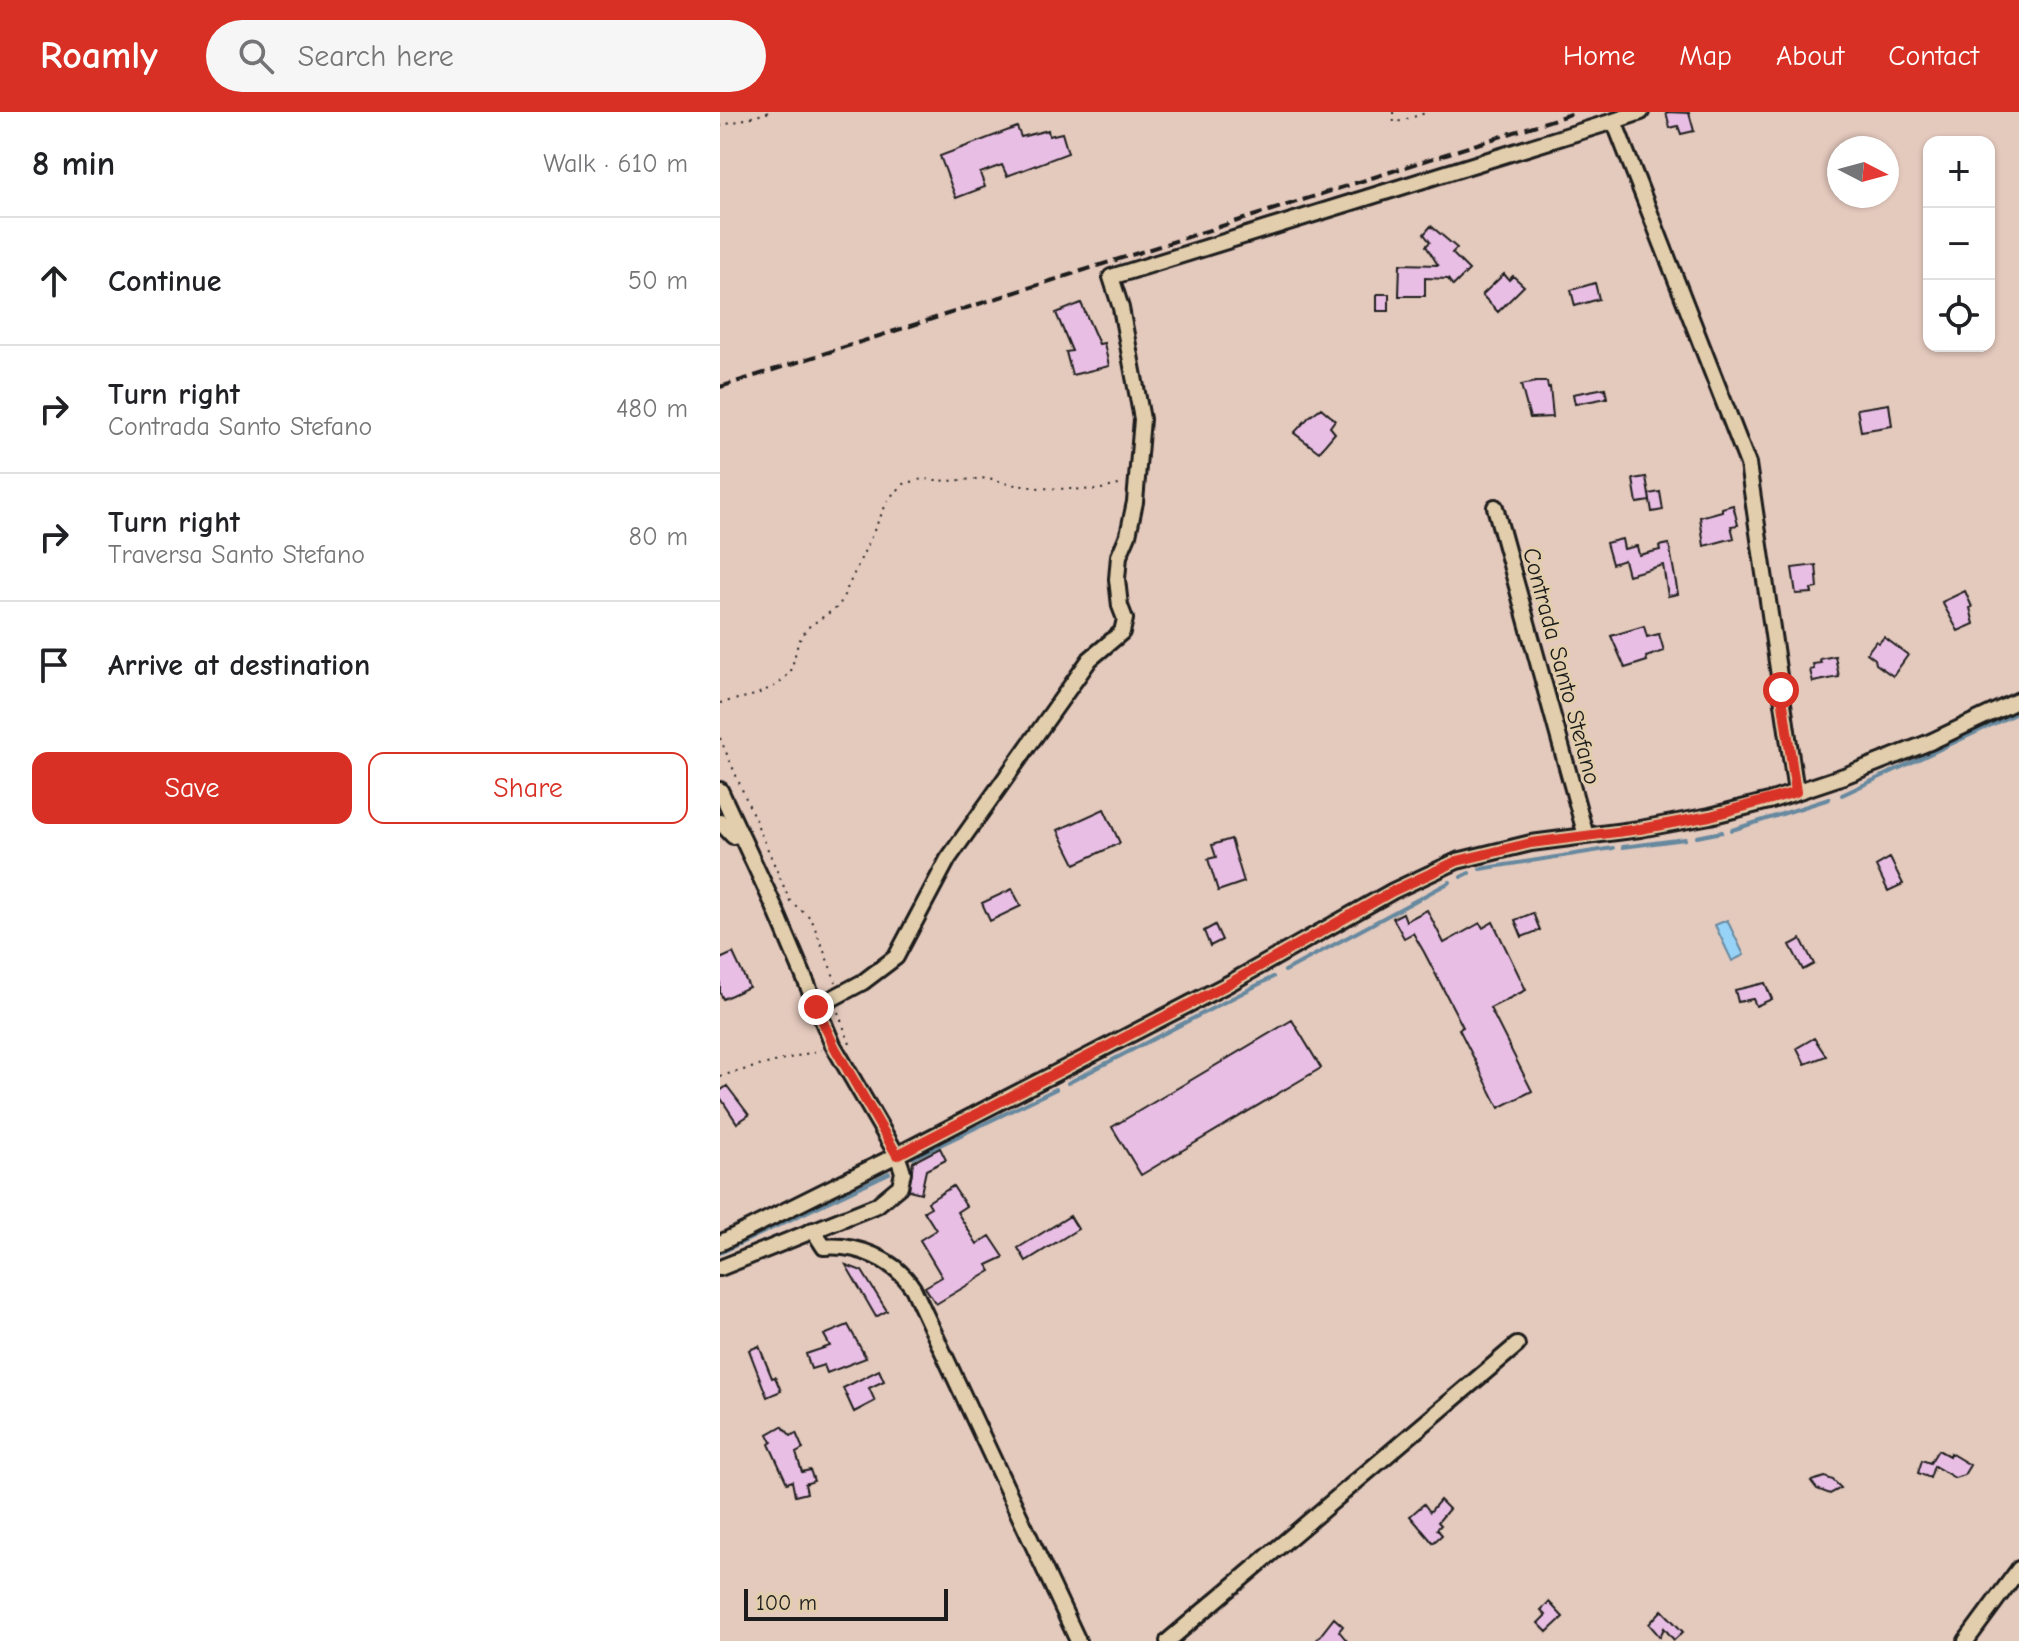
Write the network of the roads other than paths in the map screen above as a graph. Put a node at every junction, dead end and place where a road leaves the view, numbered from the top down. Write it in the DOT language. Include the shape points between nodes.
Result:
graph roads {
  1 [pos="1641,112"];
  2 [pos="1614,121"];
  3 [pos="1495,507"];
  4 [pos="2019,700"];
  5 [pos="720,790"];
  6 [pos="1796,792"];
  7 [pos="720,822"];
  8 [pos="741,834"];
  9 [pos="1586,836"];
  10 [pos="816,1007"];
  11 [pos="897,1155"];
  12 [pos="813,1230"];
  13 [pos="720,1243"];
  14 [pos="720,1268"];
  15 [pos="1517,1345"];
  16 [pos="2019,1569"];
  17 [pos="1078,1641"];
  18 [pos="1168,1641"];
  19 [pos="1966,1641"];
  1 -- 2 [label="street"];
  2 -- 6 [label="street" via="1748,464"];
  2 -- 10 [label="street" via="1111,277 1142,419 1128,535 1119,556 1122,632 1090,659 948,859 896,957"];
  3 -- 9 [label="street, Contrada Santo Stefano"];
  4 -- 6 [label="street" via="1930,742"];
  5 -- 8 [label="street"];
  6 -- 9 [label="street" via="1710,816"];
  7 -- 8 [label="street" via="733,836"];
  8 -- 10 [label="street"];
  9 -- 11 [label="street" via="1457,861"];
  10 -- 11 [label="street"];
  11 -- 12 [label="street" via="903,1172 895,1192 877,1205"];
  11 -- 13 [label="street"];
  12 -- 14 [label="street"];
  12 -- 17 [label="street" via="824,1247 842,1246 874,1257 904,1275 913,1288"];
  15 -- 18 [label="street"];
  16 -- 19 [label="street"];
}
